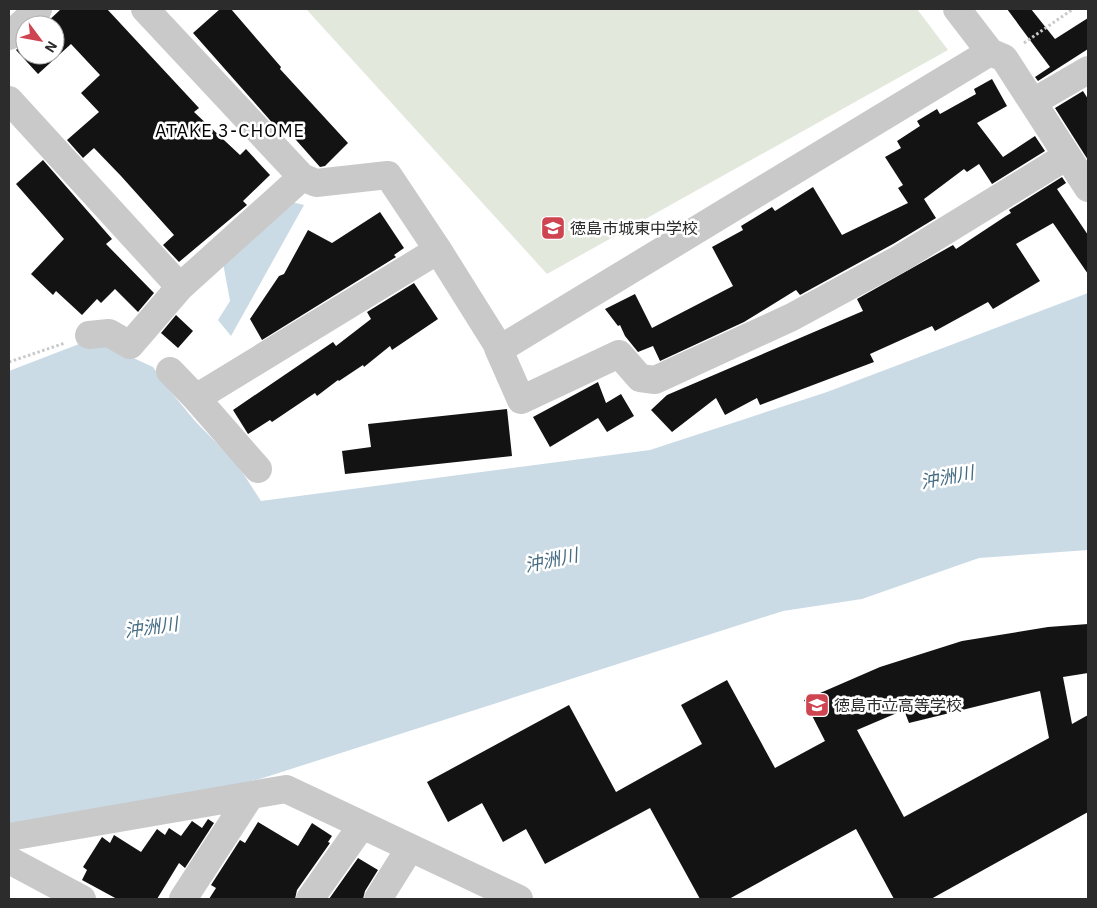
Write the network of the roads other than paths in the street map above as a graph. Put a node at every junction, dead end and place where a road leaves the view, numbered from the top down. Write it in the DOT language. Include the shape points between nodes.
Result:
graph roads {
  1 [pos="38,9"];
  2 [pos="145,9"];
  3 [pos="958,9"];
  4 [pos="9,36"];
  5 [pos="997,55"];
  6 [pos="1088,70"];
  7 [pos="9,100"];
  8 [pos="1033,102"];
  9 [pos="1067,156"];
  10 [pos="302,178"];
  11 [pos="1088,188"];
  12 [pos="438,250"];
  13 [pos="180,287"];
  14 [pos="89,335"];
  15 [pos="499,349"];
  16 [pos="170,372"];
  17 [pos="196,398"];
  18 [pos="258,469"];
  19 [pos="250,796"];
  20 [pos="362,825"];
  21 [pos="9,836"];
  22 [pos="410,848"];
  23 [pos="9,860"];
  24 [pos="480,891"];
  25 [pos="82,899"];
  26 [pos="183,899"];
  27 [pos="310,899"];
  28 [pos="378,899"];
  29 [pos="519,899"];
  1 -- 4 [label="street"];
  2 -- 10 [label="street"];
  3 -- 5 [label="street"];
  5 -- 8 [label="street"];
  5 -- 15 [label="street"];
  6 -- 8 [label="street"];
  7 -- 13 [label="street"];
  8 -- 9 [label="street"];
  9 -- 11 [label="street"];
  9 -- 15 [label="street" via="893,263 792,317 655,380 640,378 619,354 521,400"];
  10 -- 12 [label="street" via="316,183 388,175"];
  10 -- 13 [label="street"];
  12 -- 15 [label="street"];
  12 -- 17 [label="street"];
  13 -- 14 [label="street" via="130,345 109,333"];
  16 -- 17 [label="street"];
  17 -- 18 [label="street"];
  19 -- 20 [label="street" via="286,789"];
  19 -- 21 [label="street"];
  19 -- 26 [label="street"];
  20 -- 22 [label="street"];
  20 -- 27 [label="street"];
  22 -- 24 [label="street"];
  22 -- 28 [label="street"];
  23 -- 25 [label="street"];
  24 -- 29 [label="street"];
}
